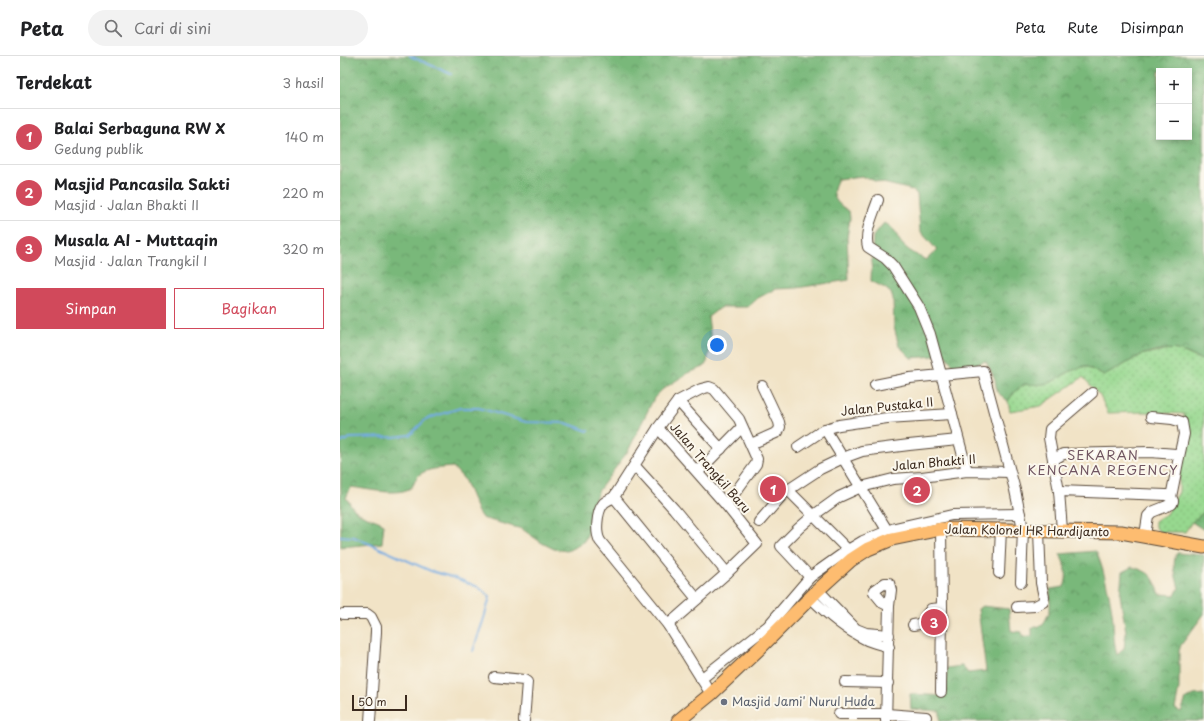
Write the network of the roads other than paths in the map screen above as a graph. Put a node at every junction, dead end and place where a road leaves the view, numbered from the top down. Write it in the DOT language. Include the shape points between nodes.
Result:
graph roads {
  1 [pos="878,200"];
  2 [pos="941,375"];
  3 [pos="875,385"];
  4 [pos="762,386"];
  5 [pos="1092,393"];
  6 [pos="678,401"];
  7 [pos="952,414"];
  8 [pos="1151,417"];
  9 [pos="742,427"];
  10 [pos="658,428"];
  11 [pos="825,429"];
  12 [pos="958,440"];
  13 [pos="751,444"];
  14 [pos="798,447"];
  15 [pos="721,449"];
  16 [pos="1179,457"];
  17 [pos="843,458"];
  18 [pos="1053,460"];
  19 [pos="635,466"];
  20 [pos="967,471"];
  21 [pos="698,472"];
  22 [pos="1010,472"];
  23 [pos="861,487"];
  24 [pos="788,490"];
  25 [pos="1059,491"];
  26 [pos="614,497"];
  27 [pos="1171,497"];
  28 [pos="726,505"];
  29 [pos="1020,514"];
  30 [pos="952,515"];
  31 [pos="814,516"];
  32 [pos="759,522"];
  33 [pos="947,529"];
  34 [pos="1001,529"];
  35 [pos="887,530"];
  36 [pos="1023,530"];
  37 [pos="1062,530"];
  38 [pos="1039,531"];
  39 [pos="1145,535"];
  40 [pos="866,545"];
  41 [pos="1204,547"];
  42 [pos="848,550"];
  43 [pos="727,573"];
  44 [pos="998,573"];
  45 [pos="810,577"];
  46 [pos="1020,582"];
  47 [pos="814,594"];
  48 [pos="697,599"];
  49 [pos="890,606"];
  50 [pos="1017,607"];
  51 [pos="942,608"];
  52 [pos="343,614"];
  53 [pos="668,625"];
  54 [pos="913,625"];
  55 [pos="889,635"];
  56 [pos="867,637"];
  57 [pos="889,647"];
  58 [pos="494,677"];
  59 [pos="701,679"];
  60 [pos="845,682"];
  61 [pos="888,684"];
  62 [pos="941,692"];
  63 [pos="711,694"];
  64 [pos="839,714"];
  65 [pos="887,717"];
  66 [pos="926,717"];
  67 [pos="370,721"];
  68 [pos="524,721"];
  69 [pos="678,721"];
  1 -- 2 [label="street" via="869,225 866,240 868,247 893,266 919,306"];
  2 -- 3 [label="street"];
  2 -- 7 [label="street"];
  2 -- 22 [label="street" via="983,371"];
  4 -- 13 [label="street" via="780,427 778,432"];
  5 -- 18 [label="street" via="1050,429"];
  6 -- 9 [label="street" via="701,389 712,387 739,419"];
  6 -- 10 [label="street"];
  6 -- 15 [label="street"];
  7 -- 11 [label="street, Jalan Pustaka II" via="854,422"];
  7 -- 12 [label="street"];
  8 -- 16 [label="street" via="1182,422 1184,434"];
  9 -- 13 [label="street"];
  9 -- 15 [label="street"];
  10 -- 19 [label="street, Jalan Trangkil Baru"];
  10 -- 21 [label="street, Jalan Trangkil Baru"];
  11 -- 14 [label="street"];
  11 -- 17 [label="street"];
  12 -- 17 [label="street" via="862,451"];
  12 -- 20 [label="street"];
  13 -- 28 [label="street" via="757,459 756,464"];
  15 -- 21 [label="street"];
  16 -- 18 [label="street" via="1176,454 1150,452 1063,454"];
  16 -- 27 [label="street"];
  17 -- 23 [label="street"];
  17 -- 24 [label="street" via="820,469"];
  18 -- 25 [label="street"];
  19 -- 26 [label="street, Jalan Trangkil Baru"];
  19 -- 43 [label="street" via="674,508"];
  20 -- 22 [label="street, Jalan Bhakti II"];
  20 -- 23 [label="street, Jalan Bhakti II" via="892,479"];
  21 -- 28 [label="street, Jalan Trangkil Baru"];
  22 -- 29 [label="street"];
  23 -- 31 [label="street, Jalan Bhakti II" via="839,497"];
  23 -- 35 [label="street"];
  24 -- 31 [label="street"];
  24 -- 32 [label="street"];
  25 -- 27 [label="street" via="1166,494"];
  25 -- 37 [label="street"];
  26 -- 48 [label="street"];
  26 -- 53 [label="street, Jalan Trangkil Baru" via="604,504 597,522 599,538"];
  27 -- 39 [label="street" via="1172,504 1148,516"];
  28 -- 43 [label="street, Jalan Trangkil Baru" via="757,544"];
  29 -- 30 [label="street"];
  29 -- 36 [label="street"];
  30 -- 33 [label="street"];
  30 -- 35 [label="street"];
  31 -- 42 [label="street"];
  31 -- 45 [label="street, Jalan Bhakti II" via="781,546"];
  33 -- 34 [label="main road, Jalan Kolonel HR Hardijanto"];
  33 -- 40 [label="main road, Jalan Kolonel HR Hardijanto"];
  33 -- 51 [label="street"];
  34 -- 36 [label="main road, Jalan Kolonel HR Hardijanto"];
  34 -- 44 [label="street"];
  35 -- 40 [label="street"];
  36 -- 38 [label="main road, Jalan Kolonel HR Hardijanto"];
  36 -- 46 [label="street"];
  37 -- 38 [label="main road, Jalan Kolonel HR Hardijanto"];
  37 -- 39 [label="main road, Jalan Kolonel HR Hardijanto"];
  38 -- 50 [label="street" via="1043,602 1035,606"];
  39 -- 41 [label="main road, Jalan Kolonel HR Hardijanto"];
  40 -- 42 [label="street"];
  40 -- 47 [label="main road, Jalan Kolonel HR Hardijanto"];
  42 -- 45 [label="street"];
  43 -- 48 [label="street, Jalan Trangkil Baru"];
  45 -- 59 [label="street" via="768,626"];
  47 -- 56 [label="street" via="836,622"];
  47 -- 63 [label="main road, Jalan Kolonel HR Hardijanto"];
  48 -- 53 [label="street, Jalan Trangkil Baru"];
  49 -- 55 [label="street"];
  51 -- 54 [label="street" via="931,609 925,623"];
  51 -- 62 [label="street"];
  52 -- 67 [label="street" via="367,614 376,627"];
  53 -- 59 [label="street, Jalan Trangkil Baru"];
  55 -- 56 [label="street"];
  55 -- 57 [label="street"];
  56 -- 57 [label="street"];
  57 -- 61 [label="street"];
  58 -- 68 [label="street" via="526,681"];
  59 -- 63 [label="street, Jalan Trangkil Baru"];
  60 -- 61 [label="street"];
  61 -- 65 [label="street"];
  63 -- 69 [label="main road, Jalan Kolonel HR Hardijanto"];
  64 -- 65 [label="street"];
  65 -- 66 [label="street"];
}
